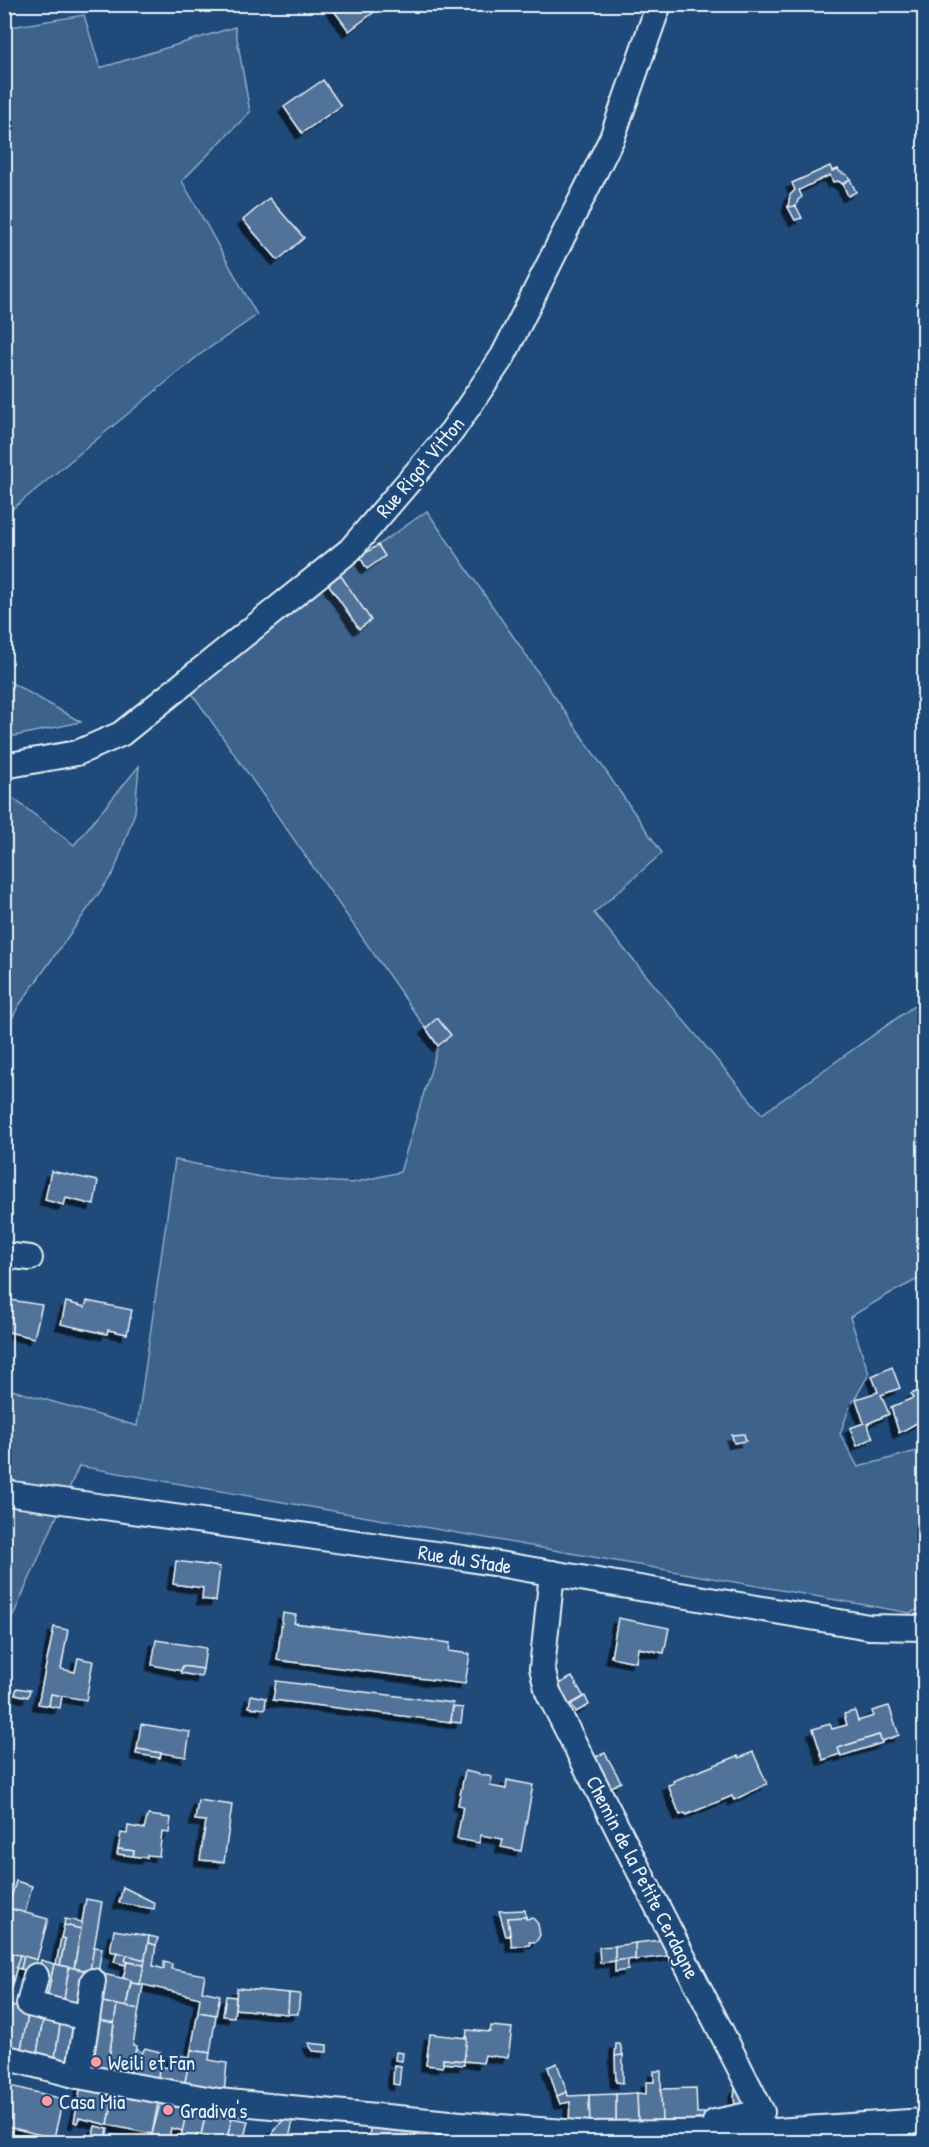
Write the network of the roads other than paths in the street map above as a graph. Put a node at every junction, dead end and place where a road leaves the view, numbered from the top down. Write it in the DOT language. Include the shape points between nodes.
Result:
graph roads {
  1 [pos="659,4"];
  2 [pos="4,765"];
  3 [pos="4,1255"];
  4 [pos="30,1258"];
  5 [pos="4,1491"];
  6 [pos="552,1573"];
  7 [pos="924,1628"];
  8 [pos="36,1976"];
  9 [pos="93,1981"];
  10 [pos="87,2018"];
  11 [pos="4,2057"];
  12 [pos="78,2076"];
  13 [pos="924,2121"];
  14 [pos="459,2133"];
  15 [pos="703,2133"];
  16 [pos="591,2138"];
  1 -- 2 [label="street, Rue Rigot Vitton" via="612,138 503,356 452,431 350,550 121,734 77,753"];
  3 -- 4 [label="street"];
  5 -- 6 [label="street, Rue du Stade"];
  6 -- 7 [label="street, Rue du Stade" via="869,1627"];
  6 -- 15 [label="street, Chemin de la Petite Cerdagne" via="542,1668 548,1692 762,2112 710,2123"];
  8 -- 10 [label="street" via="29,2004"];
  9 -- 10 [label="street"];
  10 -- 12 [label="street"];
  11 -- 12 [label="street"];
  12 -- 14 [label="street" via="218,2101"];
  13 -- 15 [label="street"];
  14 -- 16 [label="street"];
  15 -- 16 [label="street"];
}
